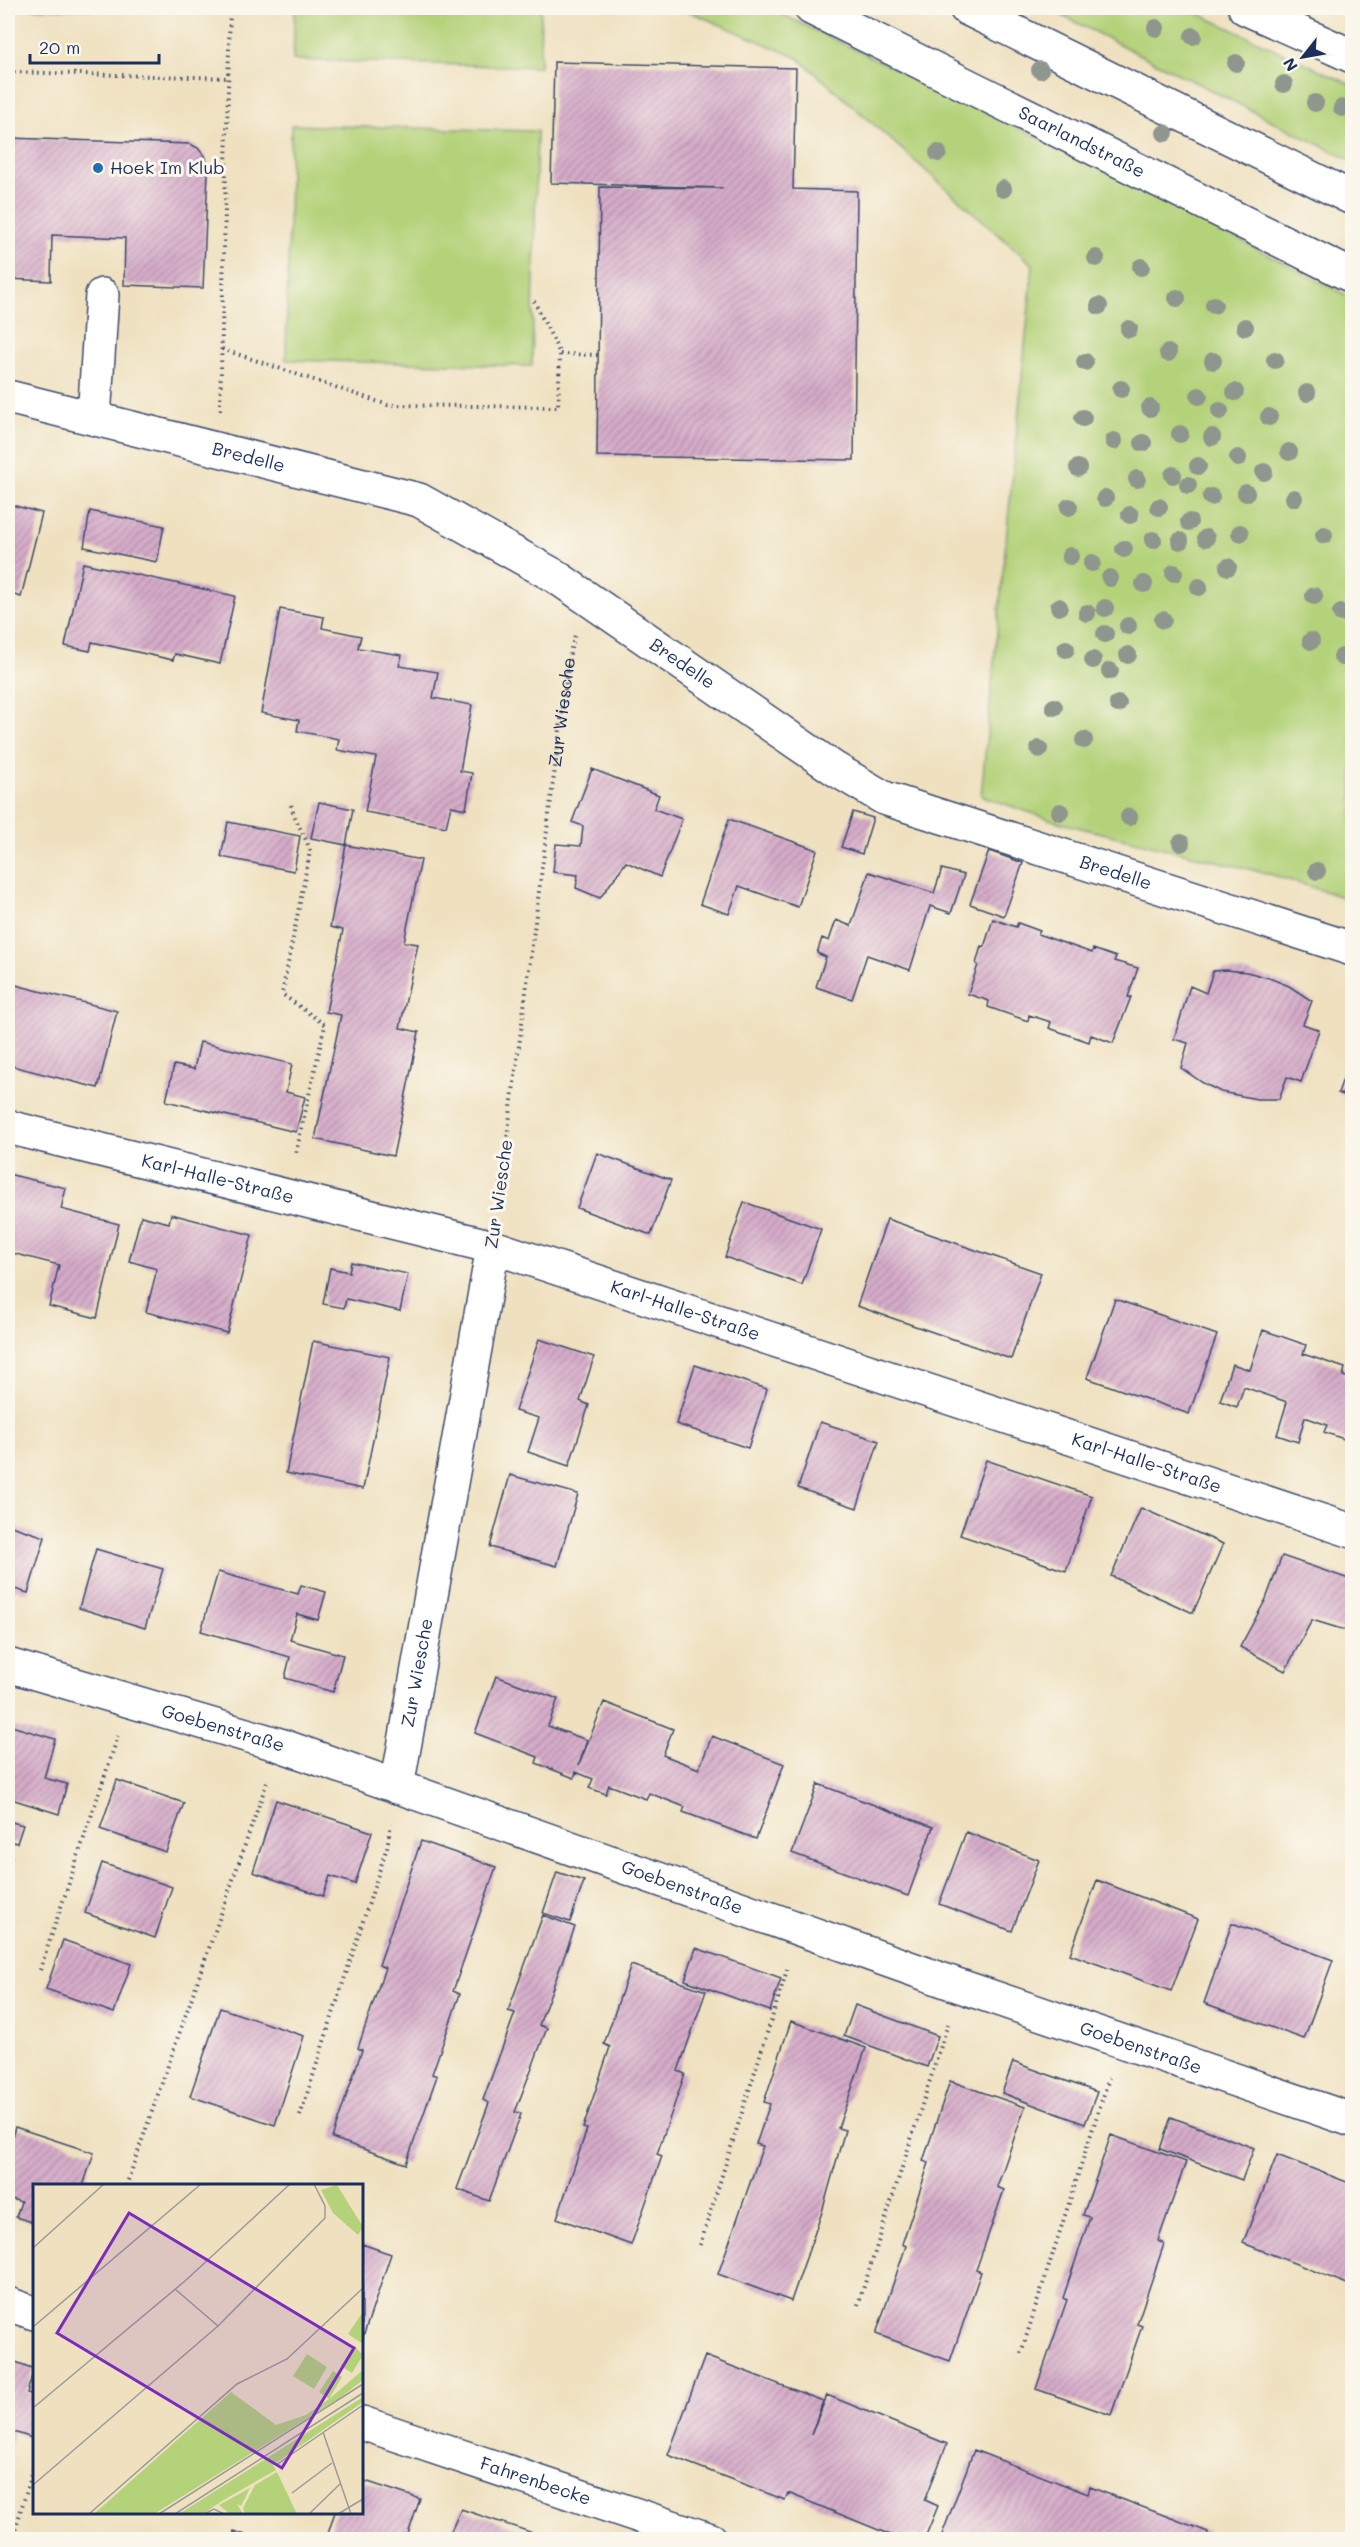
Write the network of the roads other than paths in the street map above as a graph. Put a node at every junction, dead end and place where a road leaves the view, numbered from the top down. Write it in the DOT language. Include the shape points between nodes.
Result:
graph roads {
  1 [pos="811,8"];
  2 [pos="966,8"];
  3 [pos="1245,8"];
  4 [pos="1353,56"];
  5 [pos="1353,198"];
  6 [pos="1353,276"];
  7 [pos="102,295"];
  8 [pos="8,396"];
  9 [pos="94,418"];
  10 [pos="1353,949"];
  11 [pos="8,1127"];
  12 [pos="493,1247"];
  13 [pos="1353,1531"];
  14 [pos="8,1665"];
  15 [pos="397,1787"];
  16 [pos="1353,2120"];
  17 [pos="8,2304"];
  18 [pos="33,2313"];
  19 [pos="363,2423"];
  20 [pos="711,2540"];
  1 -- 6 [label="main road, Saarlandstraße"];
  2 -- 5 [label="main road"];
  3 -- 4 [label="main road"];
  7 -- 9 [label="main road"];
  8 -- 9 [label="main road, Bredelle"];
  9 -- 10 [label="main road, Bredelle" via="419,500 555,576 835,769 884,798"];
  11 -- 12 [label="main road, Karl-Halle-Straße"];
  12 -- 13 [label="main road, Karl-Halle-Straße"];
  12 -- 15 [label="main road, Zur Wiesche"];
  14 -- 15 [label="main road, Goebenstraße" via="280,1745"];
  15 -- 16 [label="main road, Goebenstraße"];
  17 -- 18 [label="main road"];
  19 -- 20 [label="main road, Fahrenbecke"];
}
